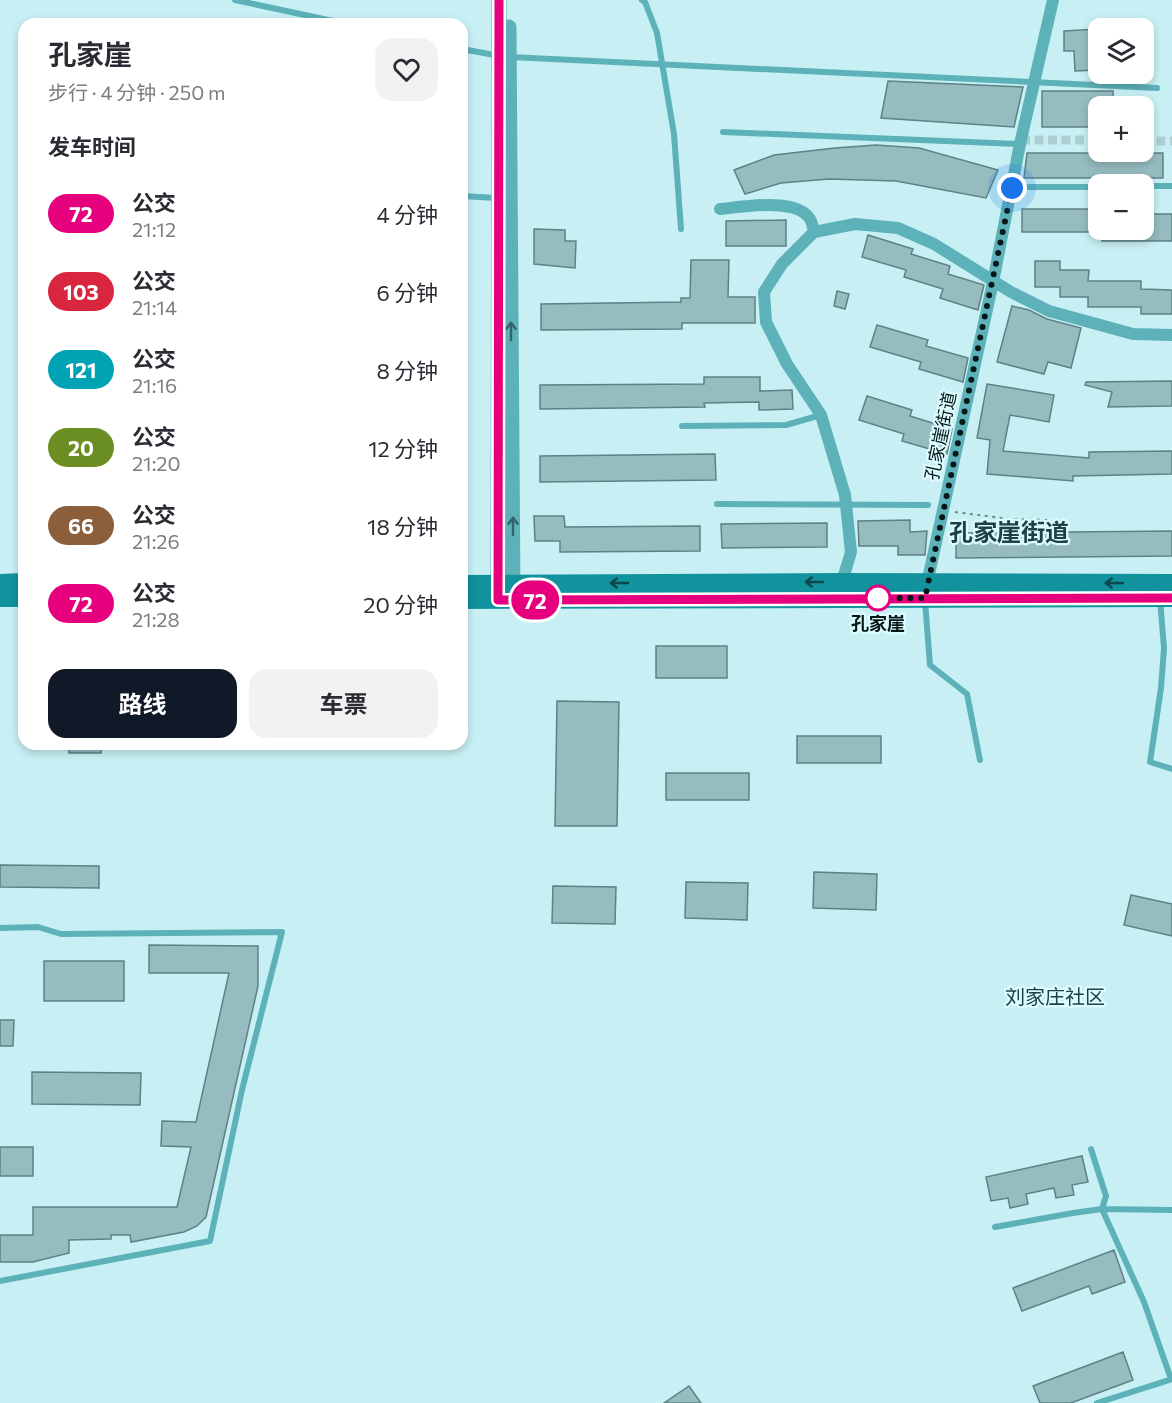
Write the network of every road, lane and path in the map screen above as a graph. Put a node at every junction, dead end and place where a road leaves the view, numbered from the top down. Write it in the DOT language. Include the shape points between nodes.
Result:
graph roads {
  1 [pos="235,0"];
  2 [pos="499,0"];
  3 [pos="509,0"];
  4 [pos="642,0"];
  5 [pos="1053,0"];
  6 [pos="319,18"];
  7 [pos="468,50"];
  8 [pos="503,57"];
  9 [pos="662,65"];
  10 [pos="1034,84"];
  11 [pos="1157,88"];
  12 [pos="723,132"];
  13 [pos="1020,144"];
  14 [pos="1154,186"];
  15 [pos="1172,186"];
  16 [pos="1088,187"];
  17 [pos="1012,188"];
  18 [pos="468,196"];
  19 [pos="498,198"];
  20 [pos="720,209"];
  21 [pos="681,229"];
  22 [pos="814,232"];
  23 [pos="993,282"];
  24 [pos="1172,335"];
  25 [pos="821,415"];
  26 [pos="682,426"];
  27 [pos="717,504"];
  28 [pos="846,505"];
  29 [pos="928,505"];
  30 [pos="943,510"];
  31 [pos="1047,520"];
  32 [pos="18,582"];
  33 [pos="842,582"];
  34 [pos="0,583"];
  35 [pos="1172,583"];
  36 [pos="468,585"];
  37 [pos="926,590"];
  38 [pos="506,592"];
  39 [pos="0,598"];
  40 [pos="18,598"];
  41 [pos="1166,598"];
  42 [pos="468,599"];
  43 [pos="1164,648"];
  44 [pos="1172,649"];
  45 [pos="980,760"];
  46 [pos="1172,769"];
  47 [pos="0,928"];
  48 [pos="1091,1149"];
  49 [pos="1102,1209"];
  50 [pos="1172,1210"];
  51 [pos="995,1227"];
  52 [pos="0,1281"];
  53 [pos="1171,1379"];
  54 [pos="1097,1403"];
  1 -- 6 [label="lane"];
  2 -- 8 [label="street"];
  3 -- 8 [label="street"];
  4 -- 9 [label="lane" via="657,33"];
  5 -- 10 [label="street, 孔家崖街道"];
  7 -- 8 [label="lane"];
  8 -- 9 [label="lane"];
  8 -- 19 [label="street"];
  38 -- 8 [label="street, one-way"];
  9 -- 10 [label="lane"];
  9 -- 21 [label="lane" via="674,134"];
  10 -- 11 [label="lane"];
  10 -- 13 [label="street, 孔家崖街道"];
  12 -- 13 [label="lane"];
  13 -- 17 [label="street, 孔家崖街道"];
  14 -- 15 [label="lane"];
  16 -- 17 [label="lane"];
  17 -- 23 [label="street, 孔家崖街道"];
  18 -- 19 [label="lane"];
  19 -- 38 [label="street"];
  20 -- 22 [label="street" via="759,205 795,208 810,218"];
  22 -- 23 [label="street" via="855,224 898,228 934,244"];
  22 -- 25 [label="street" via="782,264 764,292 766,322 787,364"];
  23 -- 24 [label="street" via="1049,311 1094,325 1132,334"];
  23 -- 30 [label="street, 孔家崖街道"];
  25 -- 26 [label="lane" via="786,425"];
  25 -- 28 [label="street"];
  27 -- 28 [label="lane"];
  28 -- 29 [label="lane"];
  28 -- 33 [label="street" via="851,552"];
  30 -- 31 [label="path"];
  30 -- 37 [label="street, 孔家崖街道"];
  32 -- 34 [label="main road"];
  33 -- 37 [label="main road"];
  33 -- 38 [label="main road, one-way"];
  35 -- 37 [label="main road, one-way"];
  36 -- 38 [label="main road"];
  37 -- 38 [label="main road"];
  37 -- 41 [label="main road"];
  37 -- 45 [label="lane" via="930,665 968,694"];
  38 -- 42 [label="main road"];
  39 -- 40 [label="main road"];
  41 -- 43 [label="lane"];
  43 -- 44 [label="lane"];
  43 -- 46 [label="lane" via="1150,762"];
  47 -- 52 [label="lane" via="38,927 61,934 282,932 242,1090 210,1241"];
  48 -- 49 [label="lane" via="1106,1196"];
  49 -- 50 [label="lane"];
  49 -- 51 [label="lane"];
  49 -- 53 [label="lane" via="1144,1302"];
  53 -- 54 [label="lane"];
}
